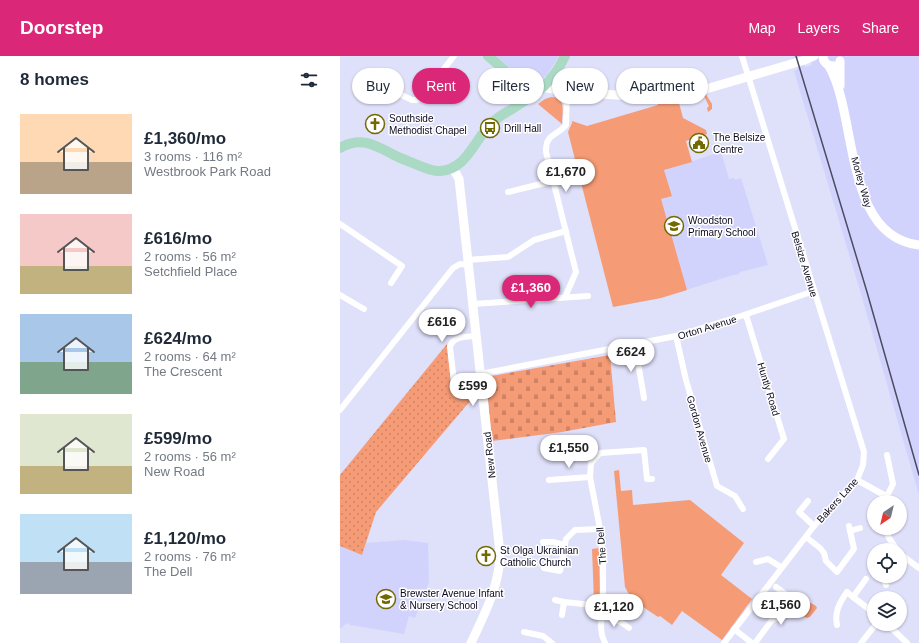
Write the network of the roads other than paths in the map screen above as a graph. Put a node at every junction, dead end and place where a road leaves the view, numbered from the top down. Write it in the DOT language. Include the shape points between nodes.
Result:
graph roads {
  1 [pos="454,56"];
  2 [pos="488,56"];
  3 [pos="565,56"];
  4 [pos="742,56"];
  5 [pos="814,56"];
  6 [pos="840,58"];
  7 [pos="805,60"];
  8 [pos="826,62"];
  9 [pos="502,68"];
  10 [pos="748,76"];
  11 [pos="544,86"];
  12 [pos="840,93"];
  13 [pos="608,94"];
  14 [pos="404,96"];
  15 [pos="518,104"];
  16 [pos="567,104"];
  17 [pos="340,148"];
  18 [pos="453,168"];
  19 [pos="553,181"];
  20 [pos="508,192"];
  21 [pos="340,224"];
  22 [pos="566,232"];
  23 [pos="919,245"];
  24 [pos="468,262"];
  25 [pos="391,283"];
  26 [pos="814,291"];
  27 [pos="340,295"];
  28 [pos="588,296"];
  29 [pos="565,297"];
  30 [pos="473,304"];
  31 [pos="364,309"];
  32 [pos="746,315"];
  33 [pos="476,336"];
  34 [pos="676,336"];
  35 [pos="635,345"];
  36 [pos="480,374"];
  37 [pos="454,381"];
  38 [pos="644,398"];
  39 [pos="340,410"];
  40 [pos="864,452"];
  41 [pos="887,455"];
  42 [pos="768,459"];
  43 [pos="590,477"];
  44 [pos="652,479"];
  45 [pos="549,480"];
  46 [pos="857,480"];
  47 [pos="879,495"];
  48 [pos="887,495"];
  49 [pos="808,501"];
  50 [pos="743,509"];
  51 [pos="814,526"];
  52 [pos="860,528"];
  53 [pos="600,529"];
  54 [pos="806,537"];
  55 [pos="542,542"];
  56 [pos="565,545"];
  57 [pos="907,560"];
  58 [pos="756,562"];
  59 [pos="781,567"];
  60 [pos="544,568"];
  61 [pos="919,568"];
  62 [pos="866,579"];
  63 [pos="776,587"];
  64 [pos="853,597"];
  65 [pos="555,600"];
  66 [pos="564,602"];
  67 [pos="795,602"];
  68 [pos="602,606"];
  69 [pos="867,608"];
  70 [pos="805,609"];
  71 [pos="562,615"];
  72 [pos="602,617"];
  73 [pos="837,625"];
  74 [pos="629,628"];
  75 [pos="734,629"];
  76 [pos="870,631"];
  77 [pos="894,631"];
  78 [pos="524,632"];
  79 [pos="471,643"];
  80 [pos="552,643"];
  81 [pos="605,643"];
  82 [pos="724,643"];
  83 [pos="753,643"];
  84 [pos="861,643"];
  85 [pos="907,643"];
  1 -- 14 [label="street" via="421,98 412,100"];
  2 -- 9 [label="main road"];
  3 -- 11 [label="main road" via="556,73"];
  4 -- 10 [label="street, Belsize Avenue"];
  5 -- 7 [label="street"];
  6 -- 8 [label="street" via="836,65"];
  6 -- 12 [label="street, Morley Way"];
  7 -- 8 [label="street"];
  7 -- 10 [label="street"];
  8 -- 12 [label="street, Morley Way"];
  10 -- 13 [label="street" via="670,97"];
  10 -- 26 [label="street, Belsize Avenue"];
  12 -- 23 [label="street, Morley Way" via="862,191 871,213 892,235 910,244"];
  15 -- 18 [label="main road" via="495,119 466,158"];
  16 -- 19 [label="street" via="566,125 550,137 545,145"];
  17 -- 18 [label="main road" via="361,142 373,144 428,169 441,171"];
  18 -- 24 [label="street, New Road" via="459,179"];
  19 -- 20 [label="street"];
  19 -- 22 [label="street"];
  21 -- 25 [label="street" via="402,266"];
  22 -- 24 [label="street" via="534,240 508,257"];
  22 -- 29 [label="street" via="576,272"];
  24 -- 30 [label="street, New Road"];
  24 -- 39 [label="street" via="453,268"];
  26 -- 32 [label="street, Orton Avenue"];
  26 -- 40 [label="street, Belsize Avenue"];
  27 -- 31 [label="street"];
  28 -- 29 [label="street"];
  29 -- 30 [label="street"];
  30 -- 33 [label="street, New Road"];
  32 -- 34 [label="street, Orton Avenue"];
  32 -- 42 [label="street, Huntly Road" via="784,438"];
  33 -- 36 [label="street, New Road"];
  33 -- 37 [label="street" via="456,339 451,344"];
  34 -- 35 [label="street, Orton Avenue"];
  34 -- 50 [label="street, Gordon Avenue" via="717,486 735,496"];
  35 -- 36 [label="street, Orton Avenue"];
  35 -- 38 [label="street"];
  36 -- 79 [label="street, New Road" via="500,564 488,604"];
  40 -- 46 [label="street, Bakers Lane" via="863,465"];
  41 -- 48 [label="street" via="893,484"];
  43 -- 44 [label="street, The Dell" via="591,463 600,453 644,450 647,479"];
  43 -- 45 [label="street"];
  43 -- 53 [label="street, The Dell"];
  46 -- 47 [label="street"];
  46 -- 51 [label="street, Bakers Lane"];
  49 -- 51 [label="street, Bakers Lane" via="799,512"];
  51 -- 54 [label="street, Bakers Lane"];
  52 -- 54 [label="street" via="849,529 854,549 835,574 824,553"];
  53 -- 56 [label="street" via="575,530"];
  53 -- 68 [label="street, The Dell" via="603,556"];
  54 -- 59 [label="street, Bakers Lane"];
  55 -- 56 [label="street"];
  56 -- 60 [label="street" via="560,571"];
  57 -- 61 [label="street"];
  58 -- 59 [label="street" via="768,559"];
  59 -- 75 [label="street, Bakers Lane"];
  62 -- 64 [label="street"];
  63 -- 67 [label="street"];
  64 -- 69 [label="street"];
  64 -- 73 [label="street" via="847,592 842,599 836,612"];
  65 -- 66 [label="street"];
  66 -- 68 [label="street"];
  66 -- 71 [label="street"];
  67 -- 70 [label="street"];
  67 -- 83 [label="street" via="784,615 772,620"];
  68 -- 72 [label="street, The Dell"];
  72 -- 74 [label="street" via="619,620"];
  72 -- 81 [label="street, The Dell" via="602,635"];
  75 -- 82 [label="street, Bakers Lane"];
  75 -- 83 [label="street"];
  76 -- 84 [label="street"];
  77 -- 85 [label="street"];
  78 -- 80 [label="street" via="543,636"];
}
